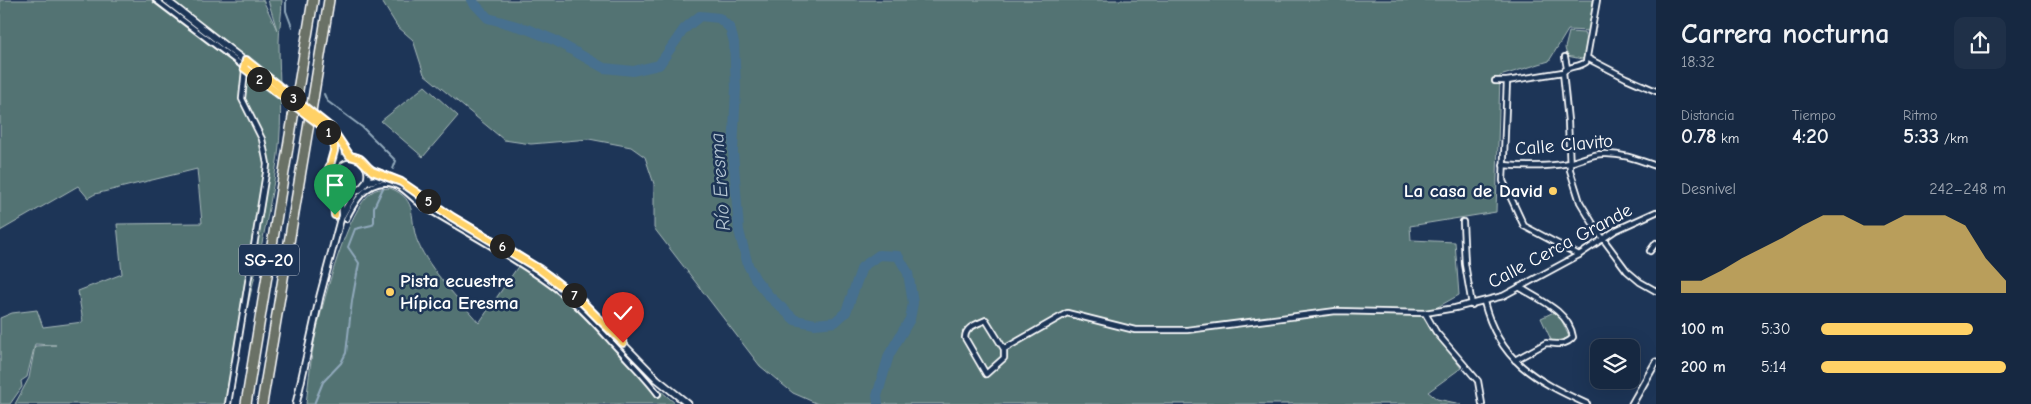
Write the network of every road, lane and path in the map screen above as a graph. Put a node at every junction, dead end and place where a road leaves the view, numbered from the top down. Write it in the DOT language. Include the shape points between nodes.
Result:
graph roads {
  1 [pos="156,0"];
  2 [pos="166,0"];
  3 [pos="313,0"];
  4 [pos="329,0"];
  5 [pos="1597,0"];
  6 [pos="1565,57"];
  7 [pos="1587,58"];
  8 [pos="246,60"];
  9 [pos="244,68"];
  10 [pos="1568,68"];
  11 [pos="1563,72"];
  12 [pos="1495,80"];
  13 [pos="1507,81"];
  14 [pos="1656,91"];
  15 [pos="338,139"];
  16 [pos="350,156"];
  17 [pos="338,160"];
  18 [pos="1570,163"];
  19 [pos="1503,164"];
  20 [pos="1656,166"];
  21 [pos="367,168"];
  22 [pos="386,176"];
  23 [pos="366,182"];
  24 [pos="340,190"];
  25 [pos="356,191"];
  26 [pos="1656,212"];
  27 [pos="341,217"];
  28 [pos="1462,222"];
  29 [pos="1602,237"];
  30 [pos="1656,243"];
  31 [pos="1650,251"];
  32 [pos="1579,255"];
  33 [pos="1519,287"];
  34 [pos="1656,291"];
  35 [pos="1484,302"];
  36 [pos="1472,305"];
  37 [pos="1425,313"];
  38 [pos="1004,349"];
  39 [pos="1515,360"];
  40 [pos="1656,362"];
  41 [pos="658,394"];
  42 [pos="228,404"];
  43 [pos="246,404"];
  44 [pos="262,404"];
  45 [pos="296,404"];
  46 [pos="688,404"];
  47 [pos="1482,404"];
  48 [pos="1587,404"];
  49 [pos="1632,404"];
  1 -- 9 [label="street"];
  2 -- 8 [label="street"];
  3 -- 43 [label="highway, SG-20, bridge"];
  4 -- 44 [label="highway, SG-20, bridge"];
  5 -- 7 [label="street"];
  6 -- 10 [label="street"];
  7 -- 10 [label="street" via="1583,64"];
  7 -- 14 [label="street"];
  8 -- 9 [label="street"];
  8 -- 15 [label="street" via="331,128"];
  9 -- 27 [label="street" via="331,136 334,151 327,176"];
  9 -- 42 [label="street" via="242,99 262,139 266,173"];
  10 -- 11 [label="street"];
  11 -- 13 [label="street"];
  11 -- 18 [label="street"];
  12 -- 13 [label="street"];
  13 -- 19 [label="street"];
  15 -- 16 [label="street"];
  15 -- 17 [label="street"];
  16 -- 17 [label="street"];
  16 -- 21 [label="street" via="360,159"];
  17 -- 24 [label="street" via="331,176"];
  18 -- 19 [label="street, Calle Clavito"];
  18 -- 20 [label="street, Calle Clavito" via="1605,154 1633,158"];
  18 -- 29 [label="street" via="1580,202"];
  19 -- 32 [label="street" via="1503,181 1524,226"];
  21 -- 22 [label="street"];
  21 -- 23 [label="street"];
  22 -- 23 [label="street"];
  22 -- 46 [label="street" via="401,182 549,276 583,303 658,379"];
  23 -- 25 [label="street"];
  24 -- 25 [label="street"];
  24 -- 27 [label="street"];
  25 -- 27 [label="street"];
  26 -- 29 [label="street, Calle Cerca Grande"];
  27 -- 41 [label="street" via="370,186 396,185 424,207 526,268 566,297"];
  27 -- 45 [label="street"];
  28 -- 36 [label="street" via="1464,264"];
  29 -- 32 [label="street, Calle Cerca Grande"];
  29 -- 34 [label="street" via="1627,271"];
  30 -- 31 [label="street"];
  32 -- 33 [label="street, Calle Cerca Grande"];
  33 -- 35 [label="street, Calle Cerca Grande"];
  33 -- 39 [label="street" via="1558,311 1573,337 1553,345 1546,343"];
  35 -- 36 [label="street, Calle Cerca Grande"];
  35 -- 39 [label="street" via="1493,330"];
  36 -- 37 [label="street, Calle Cerca Grande"];
  37 -- 38 [label="street, Calle Cerca Grande" via="1336,311 1187,330 1136,330 1067,313"];
  37 -- 47 [label="street" via="1436,332 1478,381"];
  38 -- 38 [label="street" via="1004,358 986,374 965,334 986,320"];
  39 -- 48 [label="street" via="1538,379"];
  40 -- 49 [label="street"];
}
